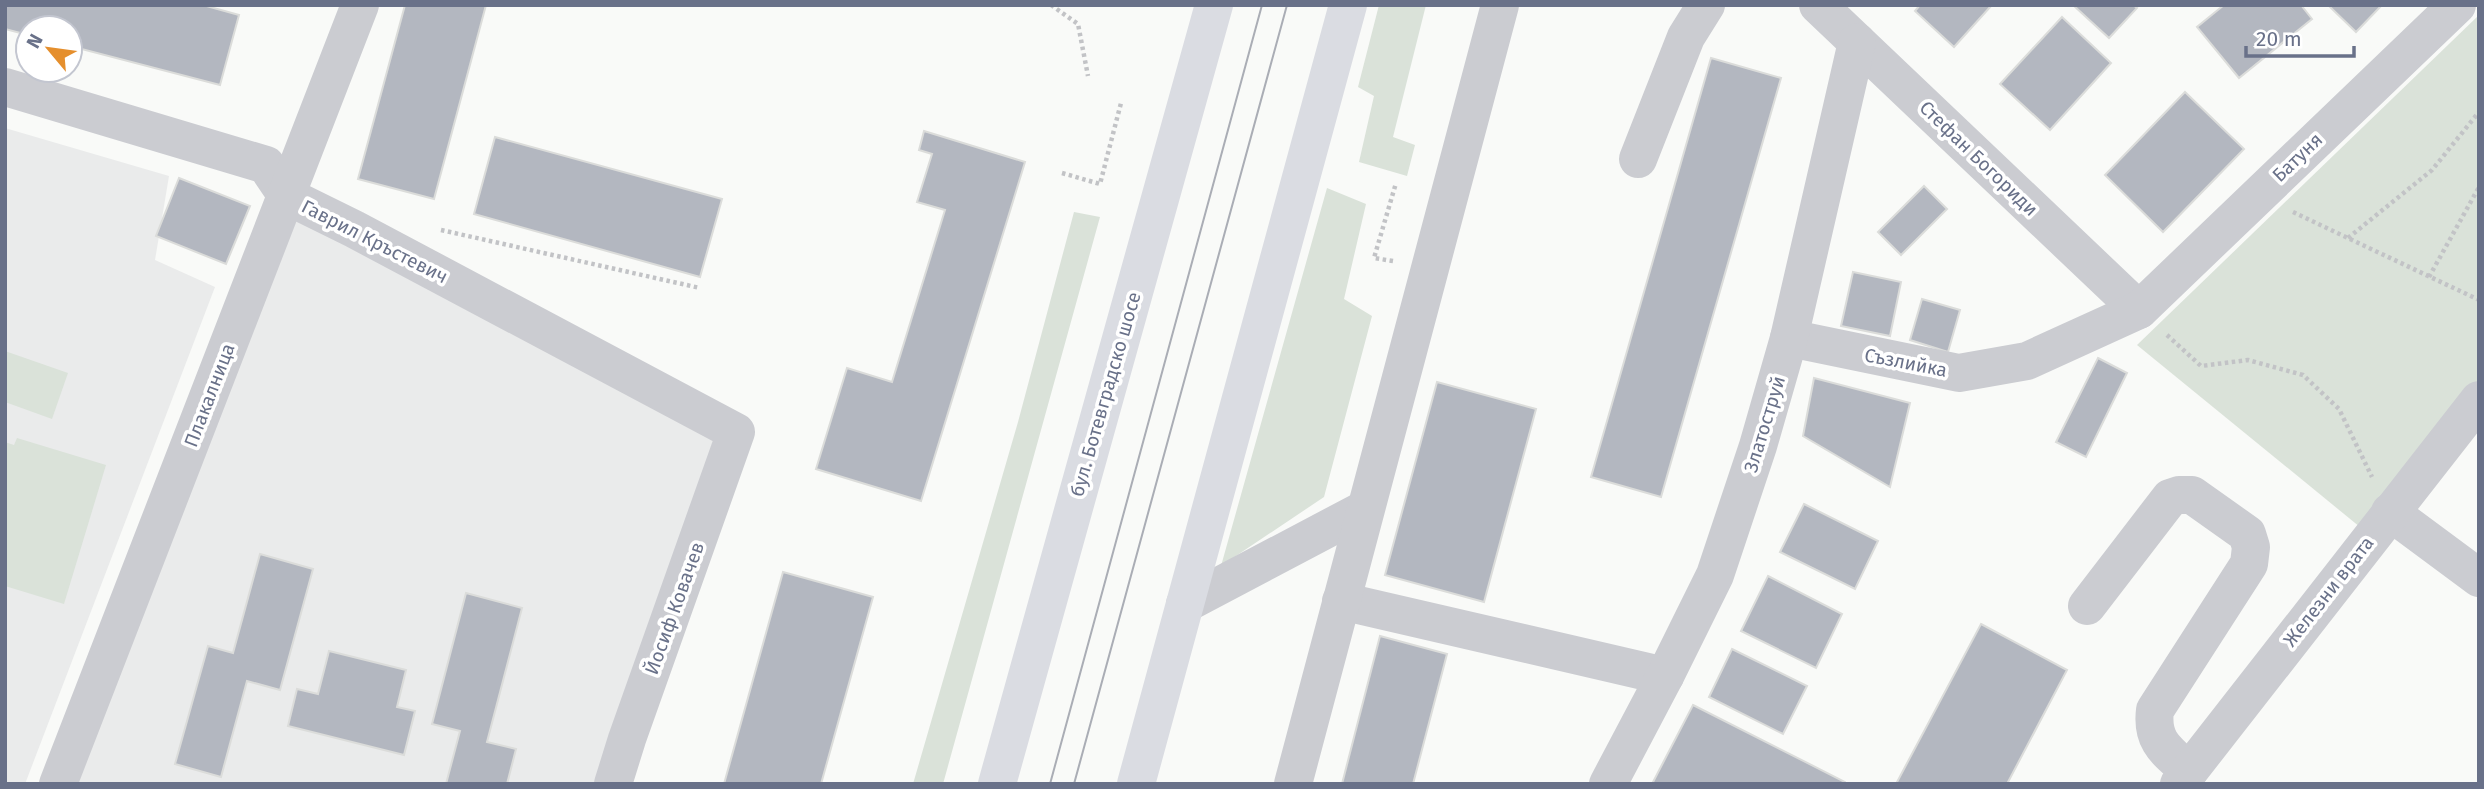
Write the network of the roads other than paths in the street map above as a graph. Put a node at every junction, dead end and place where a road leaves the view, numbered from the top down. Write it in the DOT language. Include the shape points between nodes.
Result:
graph roads {
  1 [pos="360,5"];
  2 [pos="1214,5"];
  3 [pos="1348,5"];
  4 [pos="1500,5"];
  5 [pos="1706,5"];
  6 [pos="1818,5"];
  7 [pos="2457,5"];
  8 [pos="1857,42"];
  9 [pos="5,88"];
  10 [pos="1639,159"];
  11 [pos="287,196"];
  12 [pos="2139,310"];
  13 [pos="1789,338"];
  14 [pos="2479,400"];
  15 [pos="736,432"];
  16 [pos="1366,509"];
  17 [pos="2390,512"];
  18 [pos="2479,578"];
  19 [pos="1341,601"];
  20 [pos="1185,604"];
  21 [pos="2087,606"];
  22 [pos="1665,676"];
  23 [pos="2184,777"];
  24 [pos="58,784"];
  25 [pos="613,784"];
  26 [pos="997,784"];
  27 [pos="1136,784"];
  28 [pos="1293,784"];
  29 [pos="1608,784"];
  1 -- 11 [label="street, Плакалница"];
  2 -- 26 [label="main road, бул. Ботевградско шосе"];
  3 -- 20 [label="main road"];
  4 -- 16 [label="street"];
  5 -- 10 [label="street" via="1686,37"];
  6 -- 8 [label="street, Стефан Богориди"];
  7 -- 12 [label="street, Батуня"];
  8 -- 12 [label="street, Стефан Богориди"];
  8 -- 13 [label="street, Златоструй"];
  9 -- 11 [label="street, Гаврил Кръстевич" via="266,164"];
  11 -- 15 [label="street, Гаврил Кръстевич"];
  11 -- 24 [label="street, Плакалница"];
  12 -- 13 [label="street, Съзлийка" via="2027,361 1959,373"];
  13 -- 22 [label="street, Златоструй" via="1715,575"];
  14 -- 17 [label="street, Железни врата"];
  15 -- 25 [label="street, Йосиф Ковачев"];
  16 -- 19 [label="street"];
  16 -- 20 [label="street"];
  17 -- 18 [label="street"];
  17 -- 23 [label="street, Железни врата"];
  19 -- 22 [label="street"];
  19 -- 28 [label="street"];
  20 -- 27 [label="main road"];
  21 -- 23 [label="street" via="2170,498 2192,495 2247,534 2249,564 2155,710 2153,726 2160,744"];
  22 -- 29 [label="street, Златоструй"];
}
